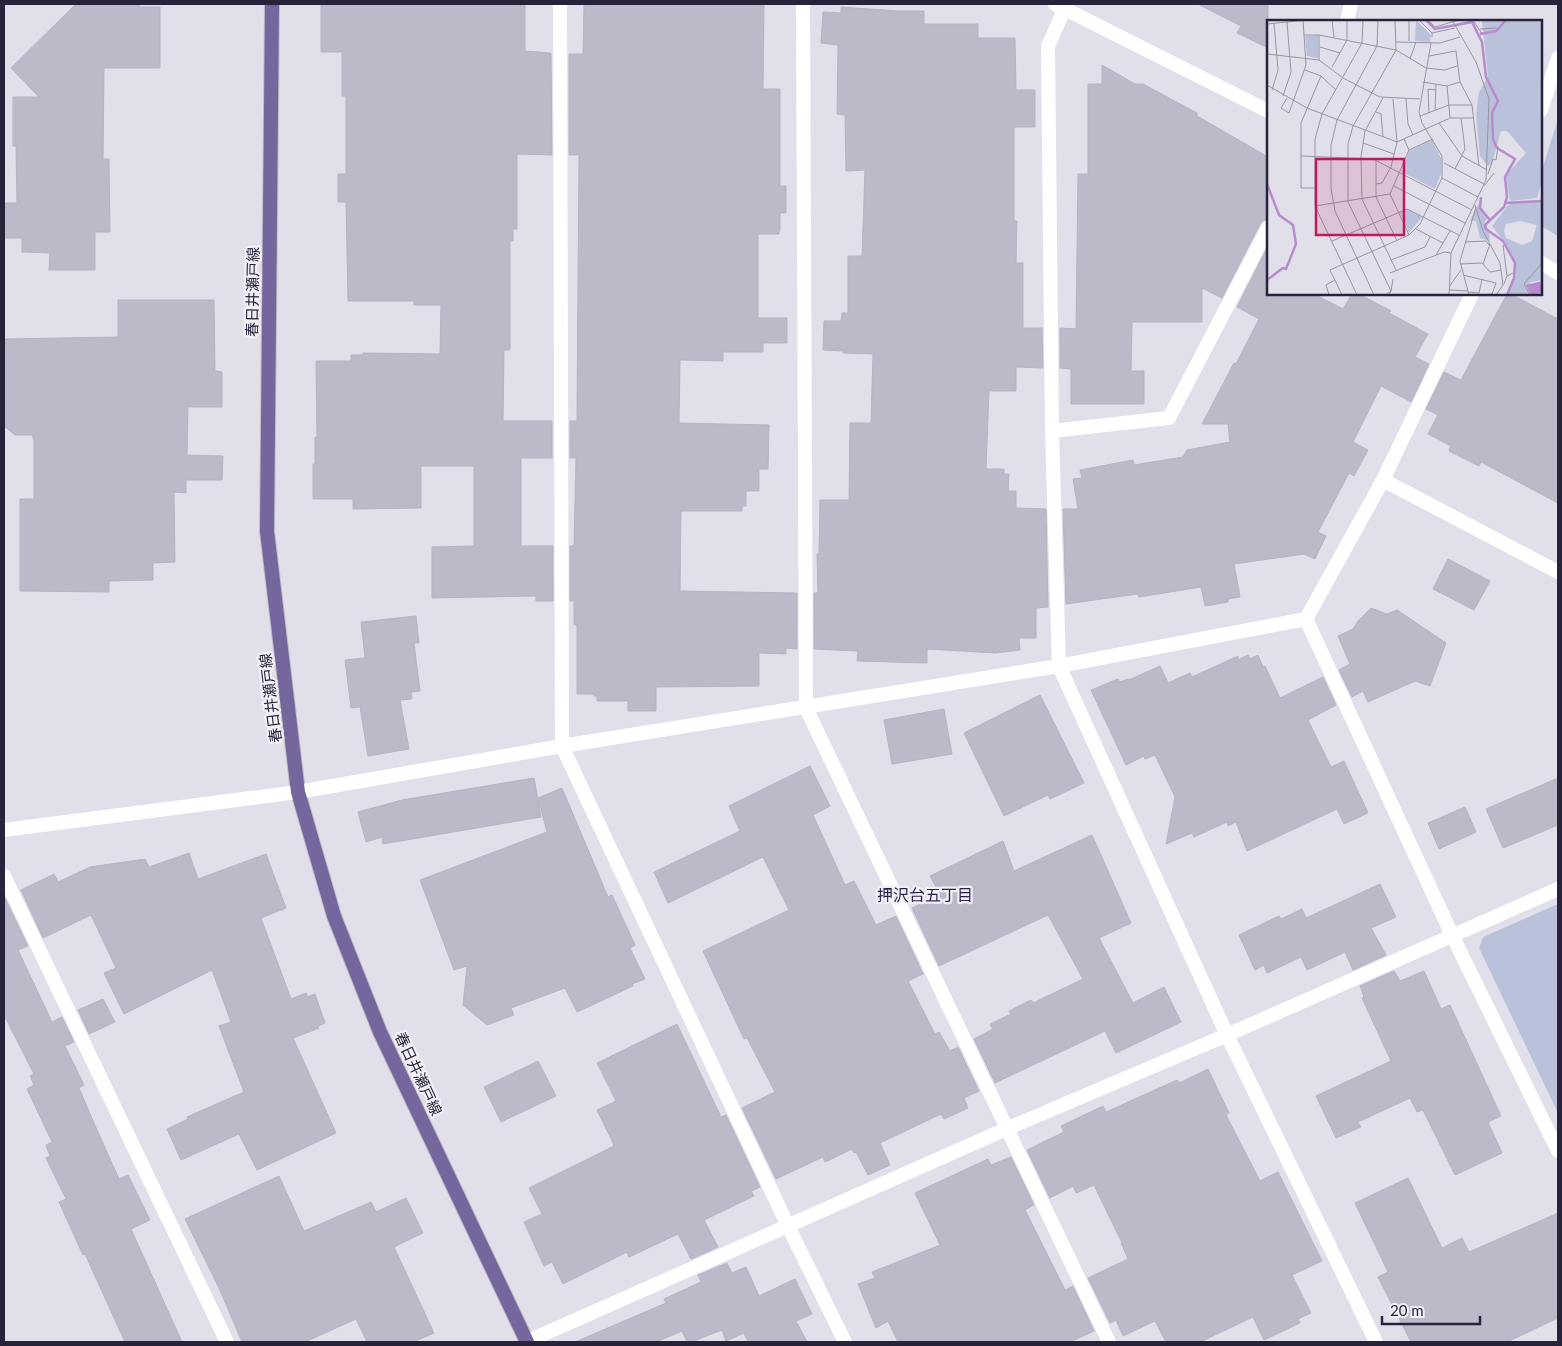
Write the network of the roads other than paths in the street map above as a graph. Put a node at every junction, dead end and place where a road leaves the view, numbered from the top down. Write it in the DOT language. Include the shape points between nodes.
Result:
graph roads {
  1 [pos="272,4"];
  2 [pos="560,4"];
  3 [pos="803,4"];
  4 [pos="1351,4"];
  5 [pos="1060,6"];
  6 [pos="1347,20"];
  7 [pos="1558,58"];
  8 [pos="1542,107"];
  9 [pos="1267,110"];
  10 [pos="1267,230"];
  11 [pos="1542,264"];
  12 [pos="1558,273"];
  13 [pos="1472,295"];
  14 [pos="1052,431"];
  15 [pos="1383,480"];
  16 [pos="1558,572"];
  17 [pos="1306,619"];
  18 [pos="1059,666"];
  19 [pos="806,708"];
  20 [pos="562,746"];
  21 [pos="298,792"];
  22 [pos="4,830"];
  23 [pos="4,876"];
  24 [pos="1558,889"];
  25 [pos="1452,935"];
  26 [pos="1227,1035"];
  27 [pos="1006,1129"];
  28 [pos="1558,1152"];
  29 [pos="788,1226"];
  30 [pos="227,1342"];
  31 [pos="527,1342"];
  32 [pos="844,1342"];
  33 [pos="1108,1342"];
  34 [pos="1376,1342"];
  1 -- 21 [label="main road, 春日井瀬戸線" via="266,531"];
  2 -- 20 [label="street"];
  3 -- 19 [label="street"];
  4 -- 6 [label="street"];
  5 -- 9 [label="street"];
  5 -- 14 [label="street" via="1048,46"];
  7 -- 8 [label="street"];
  10 -- 14 [label="street" via="1169,418"];
  11 -- 12 [label="street"];
  13 -- 15 [label="street"];
  14 -- 18 [label="street"];
  15 -- 16 [label="street"];
  15 -- 17 [label="street"];
  17 -- 18 [label="street"];
  17 -- 25 [label="street"];
  18 -- 19 [label="street"];
  18 -- 26 [label="street"];
  19 -- 20 [label="street"];
  19 -- 27 [label="street"];
  20 -- 21 [label="street"];
  20 -- 29 [label="street"];
  21 -- 22 [label="street"];
  21 -- 31 [label="main road, 春日井瀬戸線" via="334,916 380,1032"];
  23 -- 30 [label="street"];
  24 -- 25 [label="street"];
  25 -- 26 [label="street"];
  25 -- 28 [label="street"];
  26 -- 27 [label="street"];
  26 -- 34 [label="street"];
  27 -- 29 [label="street"];
  27 -- 33 [label="street"];
  29 -- 31 [label="street"];
  29 -- 32 [label="street"];
}
